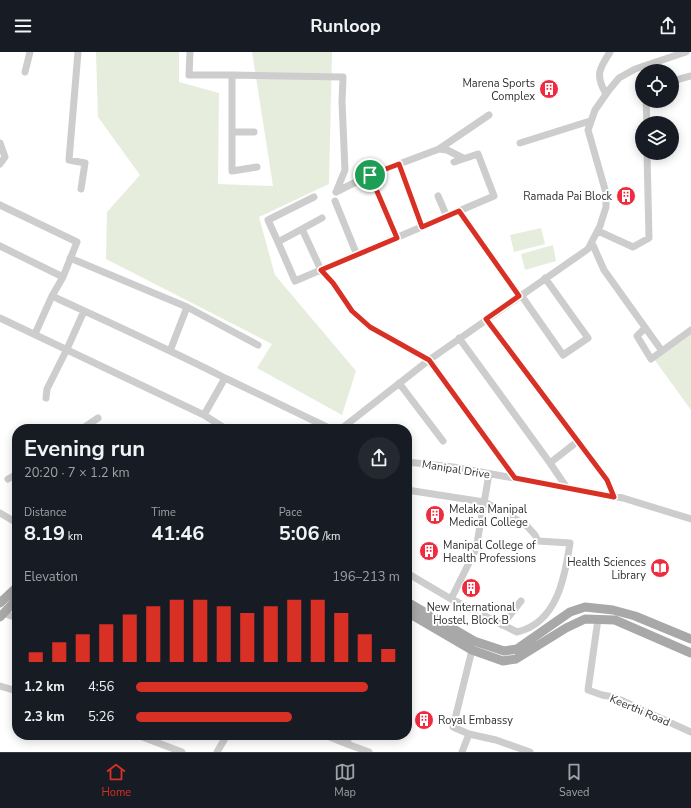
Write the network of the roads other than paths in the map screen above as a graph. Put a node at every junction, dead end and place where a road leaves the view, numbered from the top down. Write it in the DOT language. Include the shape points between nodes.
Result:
graph roads {
  1 [pos="30,52"];
  2 [pos="78,52"];
  3 [pos="190,52"];
  4 [pos="610,52"];
  5 [pos="686,52"];
  6 [pos="656,64"];
  7 [pos="635,69"];
  8 [pos="25,72"];
  9 [pos="232,74"];
  10 [pos="691,76"];
  11 [pos="679,79"];
  12 [pos="606,94"];
  13 [pos="489,115"];
  14 [pos="590,121"];
  15 [pos="232,132"];
  16 [pos="254,132"];
  17 [pos="0,143"];
  18 [pos="520,143"];
  19 [pos="439,149"];
  20 [pos="463,158"];
  21 [pos="647,160"];
  22 [pos="454,162"];
  23 [pos="0,164"];
  24 [pos="399,164"];
  25 [pos="257,167"];
  26 [pos="370,175"];
  27 [pos="81,190"];
  28 [pos="438,196"];
  29 [pos="314,197"];
  30 [pos="335,201"];
  31 [pos="0,205"];
  32 [pos="459,211"];
  33 [pos="446,216"];
  34 [pos="322,218"];
  35 [pos="422,227"];
  36 [pos="302,229"];
  37 [pos="598,231"];
  38 [pos="397,238"];
  39 [pos="278,242"];
  40 [pos="592,242"];
  41 [pos="0,246"];
  42 [pos="357,255"];
  43 [pos="70,258"];
  44 [pos="321,270"];
  45 [pos="63,277"];
  46 [pos="545,278"];
  47 [pos="52,296"];
  48 [pos="520,296"];
  49 [pos="187,307"];
  50 [pos="84,311"];
  51 [pos="0,318"];
  52 [pos="486,319"];
  53 [pos="645,328"];
  54 [pos="691,330"];
  55 [pos="35,334"];
  56 [pos="459,338"];
  57 [pos="258,345"];
  58 [pos="68,349"];
  59 [pos="170,351"];
  60 [pos="662,351"];
  61 [pos="429,360"];
  62 [pos="225,378"];
  63 [pos="399,383"];
  64 [pos="46,398"];
  65 [pos="204,415"];
  66 [pos="98,418"];
  67 [pos="89,424"];
  68 [pos="218,424"];
  69 [pos="320,424"];
  70 [pos="347,424"];
  71 [pos="443,441"];
  72 [pos="578,441"];
  73 [pos="412,463"];
  74 [pos="550,463"];
  75 [pos="489,474"];
  76 [pos="12,477"];
  77 [pos="515,478"];
  78 [pos="8,479"];
  79 [pos="567,488"];
  80 [pos="412,491"];
  81 [pos="614,497"];
  82 [pos="484,502"];
  83 [pos="0,513"];
  84 [pos="691,519"];
  85 [pos="12,520"];
  86 [pos="412,576"];
  87 [pos="12,592"];
  88 [pos="451,599"];
  89 [pos="520,601"];
  90 [pos="0,603"];
  91 [pos="12,604"];
  92 [pos="412,606"];
  93 [pos="412,614"];
  94 [pos="2,615"];
  95 [pos="12,617"];
  96 [pos="428,619"];
  97 [pos="598,619"];
  98 [pos="502,624"];
  99 [pos="691,639"];
  100 [pos="472,650"];
  101 [pos="688,652"];
  102 [pos="0,686"];
  103 [pos="12,690"];
  104 [pos="691,732"];
  105 [pos="469,734"];
  106 [pos="150,740"];
  107 [pos="224,740"];
  108 [pos="337,740"];
  109 [pos="348,740"];
  110 [pos="347,744"];
  111 [pos="182,752"];
  112 [pos="217,752"];
  113 [pos="369,752"];
  114 [pos="462,752"];
  115 [pos="530,752"];
  1 -- 8 [label="street"];
  2 -- 27 [label="street" via="69,160 85,163"];
  3 -- 9 [label="street" via="189,75"];
  4 -- 12 [label="street" via="600,68 600,83"];
  5 -- 6 [label="street"];
  7 -- 12 [label="street" via="619,78"];
  9 -- 15 [label="street"];
  9 -- 26 [label="street" via="343,78 345,170 336,192"];
  10 -- 11 [label="street"];
  12 -- 14 [label="street"];
  13 -- 19 [label="street"];
  14 -- 18 [label="street"];
  14 -- 37 [label="street" via="588,130 606,192 606,207"];
  15 -- 16 [label="street"];
  15 -- 25 [label="street" via="232,171"];
  17 -- 23 [label="street" via="5,157"];
  19 -- 20 [label="street"];
  19 -- 24 [label="street"];
  20 -- 22 [label="street"];
  20 -- 32 [label="street" via="478,154 494,196"];
  21 -- 37 [label="street" via="649,238 633,248"];
  24 -- 26 [label="street"];
  24 -- 35 [label="street"];
  26 -- 38 [label="street"];
  28 -- 33 [label="street"];
  29 -- 39 [label="street" via="268,220"];
  30 -- 42 [label="street"];
  31 -- 43 [label="street" via="78,242"];
  32 -- 33 [label="street"];
  32 -- 48 [label="street"];
  33 -- 35 [label="street"];
  34 -- 36 [label="street"];
  35 -- 38 [label="street"];
  36 -- 39 [label="street"];
  36 -- 44 [label="street"];
  37 -- 40 [label="street"];
  38 -- 42 [label="street"];
  39 -- 44 [label="street" via="295,281"];
  40 -- 46 [label="street" via="588,249"];
  40 -- 53 [label="street" via="604,270"];
  41 -- 45 [label="street"];
  42 -- 44 [label="street"];
  43 -- 45 [label="street"];
  43 -- 49 [label="street"];
  44 -- 61 [label="street" via="352,311 370,327"];
  45 -- 47 [label="street"];
  46 -- 48 [label="street"];
  46 -- 48 [label="street" via="588,338 563,355"];
  47 -- 50 [label="street"];
  47 -- 55 [label="street"];
  48 -- 52 [label="street"];
  49 -- 57 [label="street"];
  49 -- 59 [label="street"];
  50 -- 58 [label="street"];
  50 -- 59 [label="street"];
  51 -- 55 [label="street"];
  52 -- 56 [label="street"];
  52 -- 72 [label="street"];
  53 -- 60 [label="street"];
  53 -- 60 [label="street" via="637,336 651,359"];
  54 -- 60 [label="street"];
  55 -- 58 [label="street"];
  56 -- 61 [label="street"];
  56 -- 74 [label="street"];
  58 -- 64 [label="street" via="47,389"];
  58 -- 65 [label="street"];
  59 -- 62 [label="street"];
  61 -- 63 [label="street"];
  61 -- 77 [label="street"];
  62 -- 65 [label="street"];
  62 -- 69 [label="street"];
  63 -- 70 [label="street"];
  63 -- 71 [label="street"];
  65 -- 68 [label="street"];
  66 -- 67 [label="street"];
  72 -- 74 [label="street"];
  72 -- 81 [label="street" via="607,480"];
  73 -- 75 [label="street, Manipal Drive"];
  74 -- 79 [label="street"];
  75 -- 77 [label="street, Manipal Drive"];
  75 -- 82 [label="street"];
  76 -- 78 [label="street"];
  77 -- 79 [label="street, Manipal Drive"];
  79 -- 81 [label="street, Manipal Drive"];
  80 -- 82 [label="street"];
  81 -- 84 [label="street, Manipal Drive"];
  82 -- 88 [label="street" via="476,549"];
  82 -- 98 [label="street" via="527,526 536,535 538,542 570,543 562,587 554,604 542,619 517,632"];
  83 -- 85 [label="street"];
  86 -- 88 [label="street"];
  87 -- 90 [label="main road"];
  88 -- 98 [label="street"];
  89 -- 98 [label="street"];
  91 -- 94 [label="main road"];
  92 -- 96 [label="main road"];
  93 -- 96 [label="main road"];
  94 -- 95 [label="street"];
  96 -- 99 [label="main road" via="474,641 504,651 517,649 570,612 585,607 613,610 635,616"];
  96 -- 100 [label="main road"];
  97 -- 100 [label="main road" via="585,619 566,628 516,659 504,661"];
  97 -- 101 [label="main road" via="615,620"];
  97 -- 104 [label="street, Keerthi Road" via="588,690 614,697"];
  99 -- 101 [label="main road"];
  100 -- 105 [label="street" via="453,727"];
  102 -- 103 [label="street"];
  105 -- 114 [label="street"];
  105 -- 115 [label="street"];
  106 -- 111 [label="street"];
  107 -- 112 [label="street"];
  108 -- 110 [label="street"];
  109 -- 110 [label="street"];
  110 -- 113 [label="street"];
}
